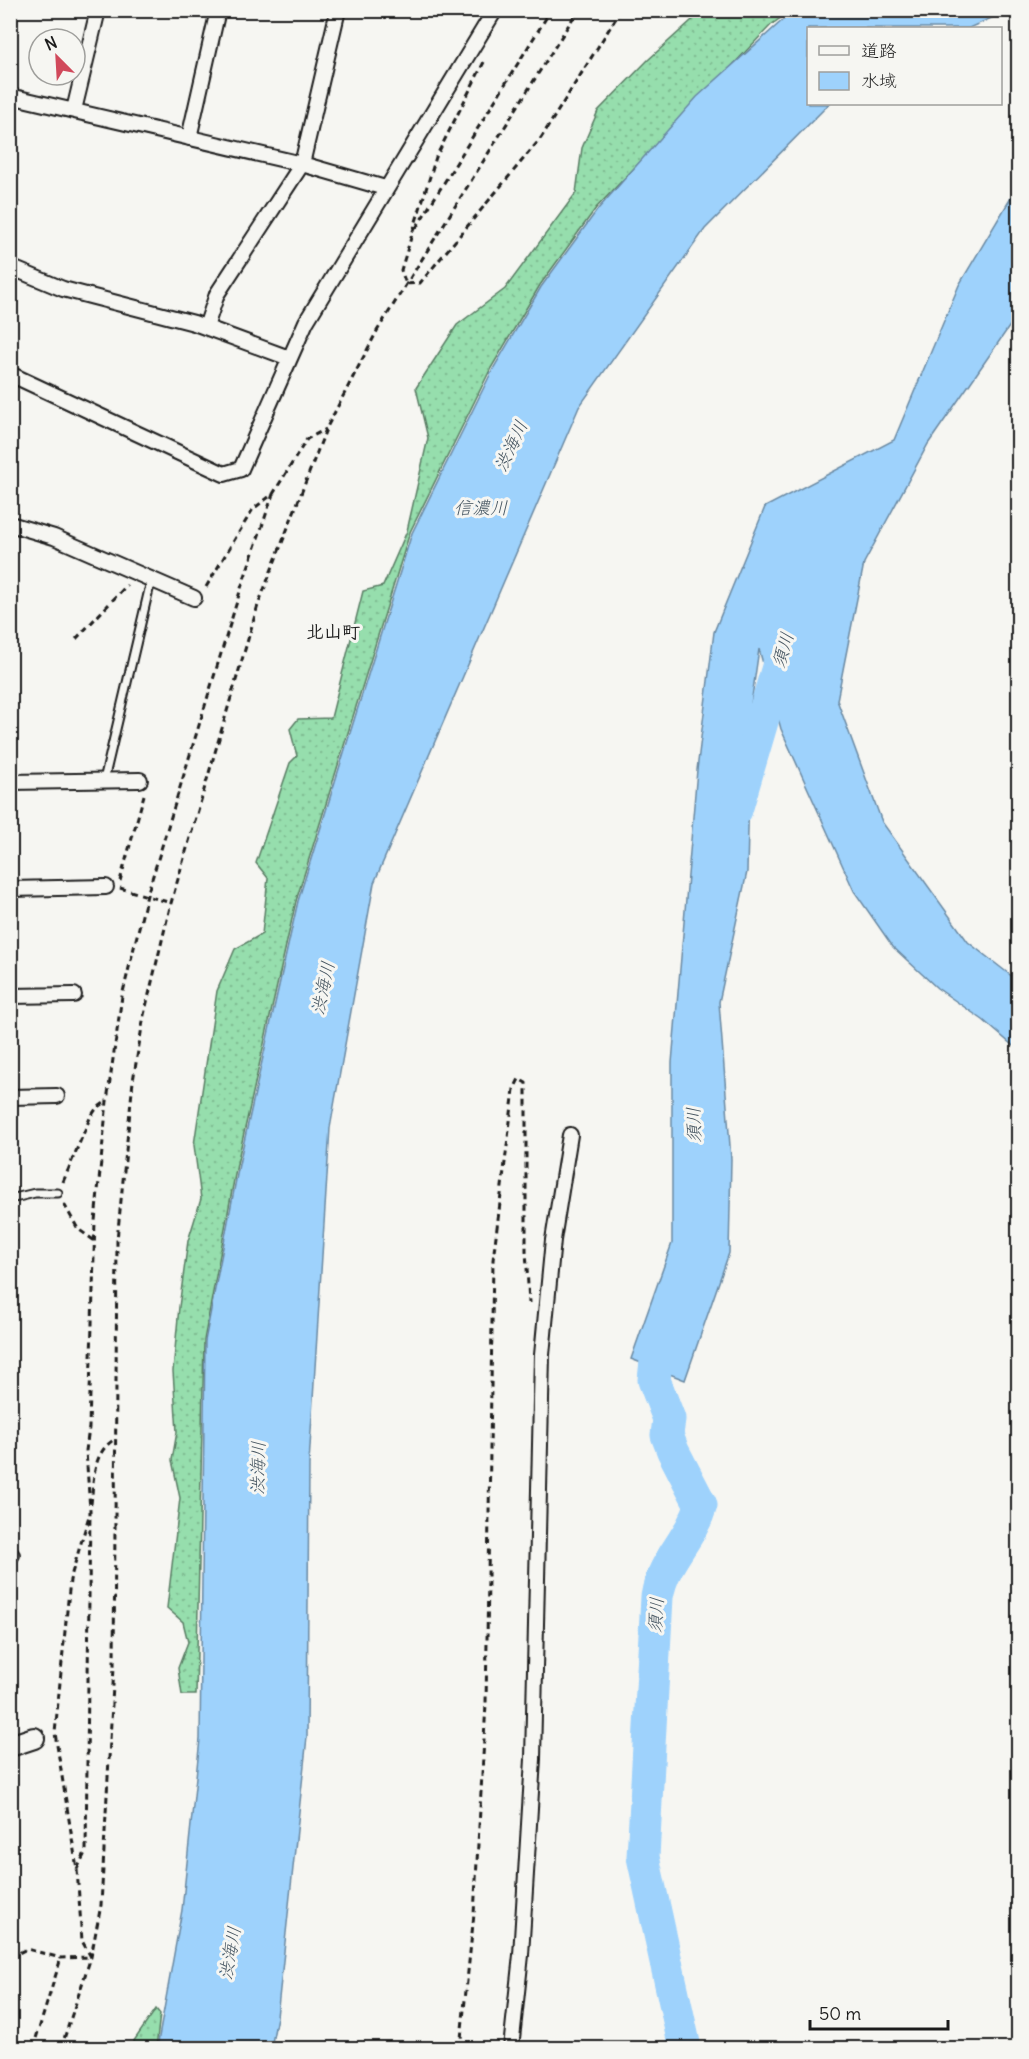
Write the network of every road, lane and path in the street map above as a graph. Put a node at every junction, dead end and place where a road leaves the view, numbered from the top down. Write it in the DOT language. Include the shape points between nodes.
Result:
graph roads {
  1 [pos="98,10"];
  2 [pos="218,10"];
  3 [pos="338,10"];
  4 [pos="495,10"];
  5 [pos="551,10"];
  6 [pos="566,10"];
  7 [pos="578,10"];
  8 [pos="621,10"];
  9 [pos="574,17"];
  10 [pos="488,54"];
  11 [pos="10,96"];
  12 [pos="74,110"];
  13 [pos="189,138"];
  14 [pos="302,164"];
  15 [pos="385,188"];
  16 [pos="414,231"];
  17 [pos="10,267"];
  18 [pos="406,284"];
  19 [pos="206,327"];
  20 [pos="290,358"];
  21 [pos="10,374"];
  22 [pos="326,429"];
  23 [pos="273,495"];
  24 [pos="10,524"];
  25 [pos="136,575"];
  26 [pos="151,581"];
  27 [pos="194,598"];
  28 [pos="76,639"];
  29 [pos="140,780"];
  30 [pos="104,781"];
  31 [pos="10,782"];
  32 [pos="112,887"];
  33 [pos="10,889"];
  34 [pos="147,895"];
  35 [pos="171,903"];
  36 [pos="74,995"];
  37 [pos="10,996"];
  38 [pos="57,1096"];
  39 [pos="10,1097"];
  40 [pos="107,1101"];
  41 [pos="570,1134"];
  42 [pos="58,1193"];
  43 [pos="10,1199"];
  44 [pos="94,1241"];
  45 [pos="530,1308"];
  46 [pos="115,1439"];
  47 [pos="90,1510"];
  48 [pos="34,1738"];
  49 [pos="10,1746"];
  50 [pos="77,1869"];
  51 [pos="10,1957"];
  52 [pos="91,1957"];
  53 [pos="61,1958"];
  54 [pos="33,2049"];
  55 [pos="61,2049"];
  56 [pos="460,2049"];
  57 [pos="511,2049"];
  1 -- 12 [label="street"];
  2 -- 13 [label="street"];
  3 -- 14 [label="street"];
  4 -- 15 [label="street"];
  5 -- 16 [label="path"];
  6 -- 9 [label="path"];
  7 -- 9 [label="path"];
  8 -- 18 [label="path" via="541,138 420,283"];
  9 -- 18 [label="path"];
  10 -- 16 [label="path" via="436,157"];
  11 -- 12 [label="street"];
  12 -- 13 [label="street"];
  13 -- 14 [label="street"];
  14 -- 15 [label="street"];
  14 -- 19 [label="street" via="218,294"];
  15 -- 20 [label="street" via="306,322"];
  16 -- 18 [label="path" via="401,270"];
  17 -- 19 [label="street" via="63,289"];
  18 -- 22 [label="path"];
  19 -- 20 [label="street"];
  20 -- 21 [label="street" via="241,469 224,474"];
  22 -- 23 [label="path" via="307,439"];
  22 -- 35 [label="path" via="258,605"];
  23 -- 27 [label="path" via="253,509 204,590"];
  23 -- 34 [label="path"];
  24 -- 25 [label="street" via="54,537"];
  25 -- 26 [label="street"];
  25 -- 28 [label="path"];
  26 -- 27 [label="street"];
  26 -- 30 [label="lane"];
  29 -- 30 [label="street"];
  29 -- 32 [label="path" via="147,784"];
  30 -- 31 [label="street"];
  32 -- 33 [label="street"];
  32 -- 34 [label="path"];
  34 -- 35 [label="path"];
  34 -- 40 [label="path" via="122,996"];
  35 -- 46 [label="path" via="144,1015 124,1151 117,1240"];
  36 -- 37 [label="street"];
  38 -- 39 [label="street"];
  40 -- 42 [label="path" via="90,1118"];
  40 -- 44 [label="path"];
  41 -- 57 [label="street" via="553,1240 542,1354 533,1759"];
  42 -- 43 [label="lane"];
  42 -- 44 [label="path" via="78,1229"];
  44 -- 47 [label="path" via="86,1451"];
  45 -- 56 [label="path" via="526,1083 519,1079 514,1089 493,1260 486,1704 474,1914"];
  46 -- 47 [label="path" via="97,1456"];
  46 -- 52 [label="path" via="114,1666 102,1893"];
  47 -- 50 [label="path" via="86,1851"];
  47 -- 50 [label="path" via="70,1580 55,1733"];
  48 -- 49 [label="street"];
  50 -- 52 [label="path" via="82,1941"];
  51 -- 53 [label="path" via="27,1949"];
  52 -- 53 [label="path"];
  52 -- 55 [label="path"];
  53 -- 54 [label="path"];
}
